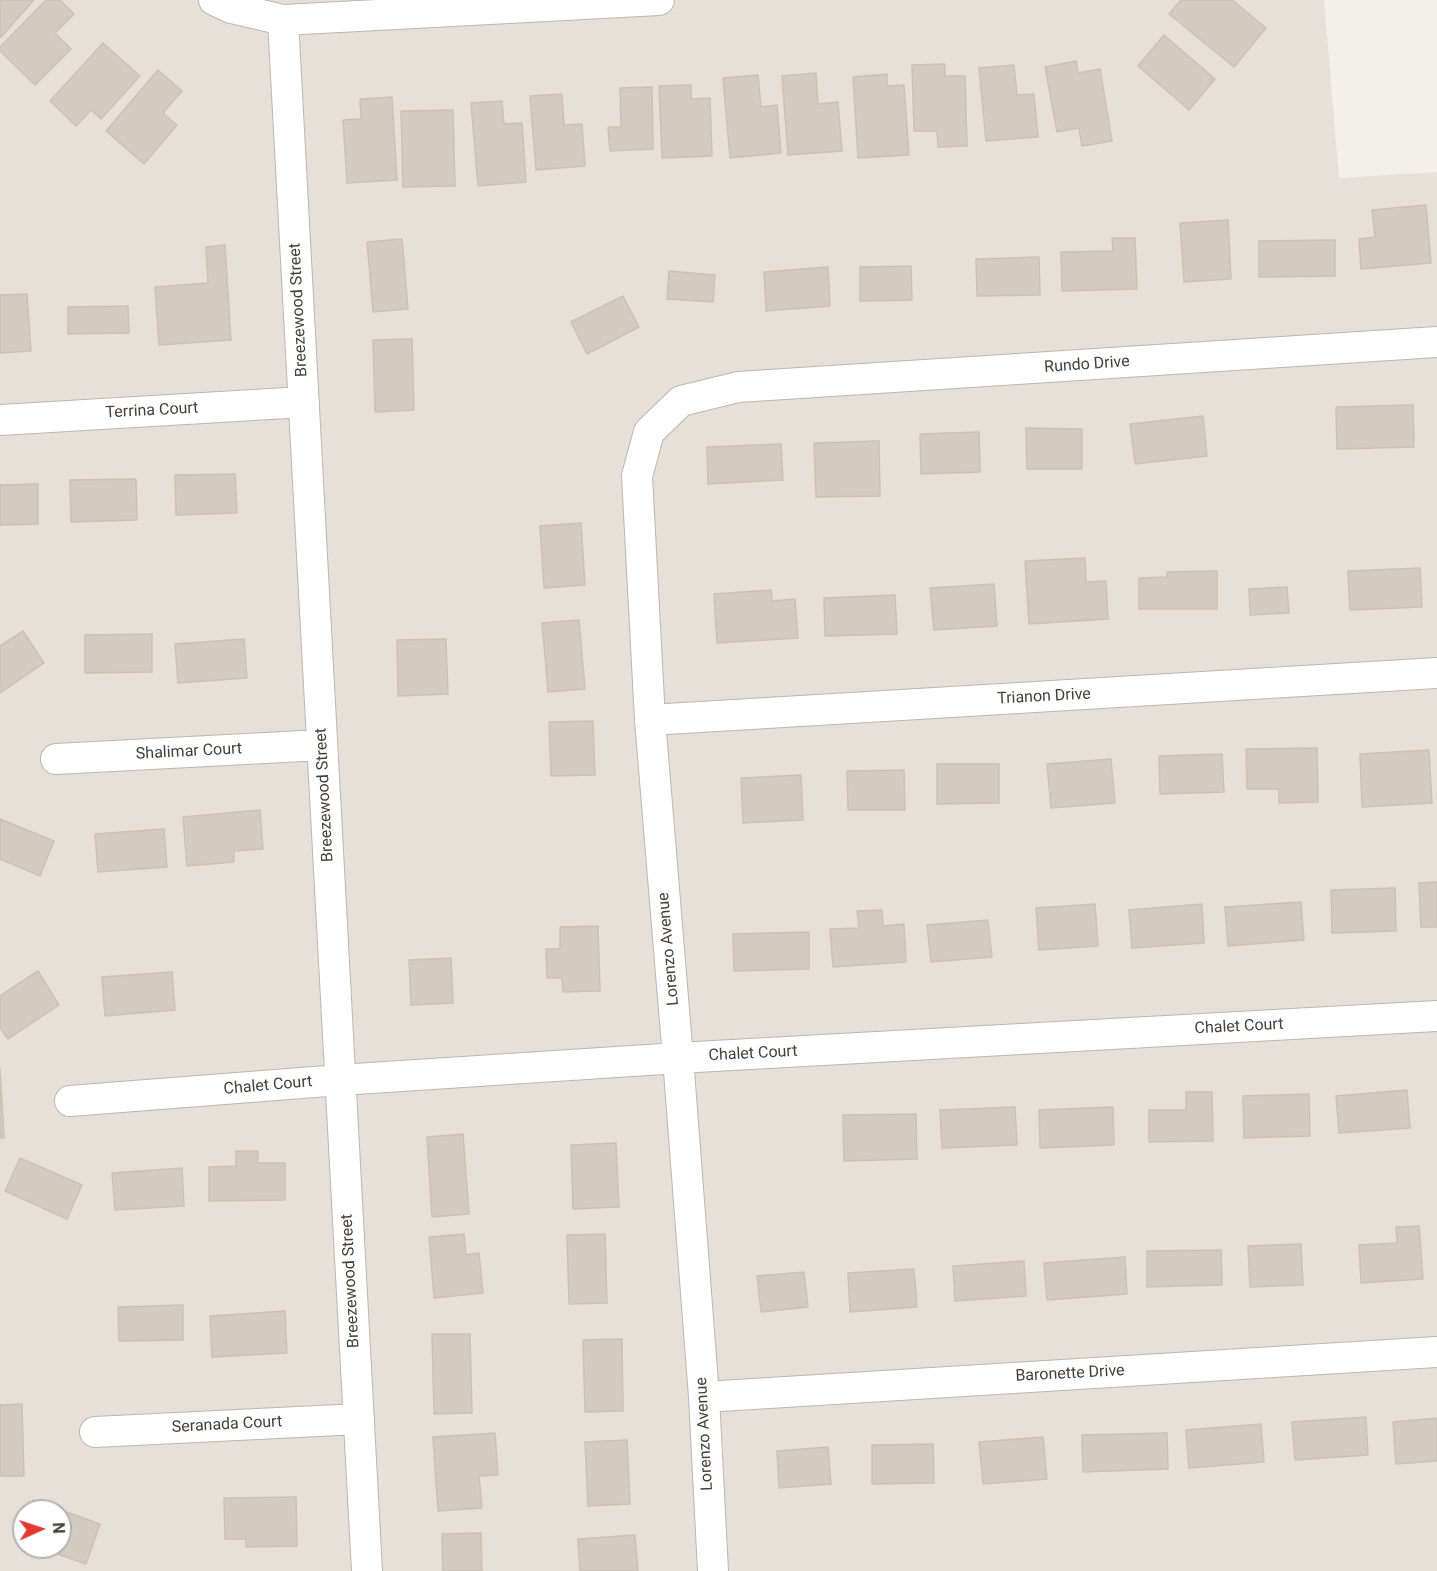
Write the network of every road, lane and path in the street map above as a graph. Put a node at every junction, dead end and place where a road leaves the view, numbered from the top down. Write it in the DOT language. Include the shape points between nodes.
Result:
graph roads {
  1 [pos="214,0"];
  2 [pos="659,0"];
  3 [pos="283,20"];
  4 [pos="1437,342"];
  5 [pos="738,387"];
  6 [pos="303,402"];
  7 [pos="0,420"];
  8 [pos="1437,673"];
  9 [pos="650,720"];
  10 [pos="322,745"];
  11 [pos="56,759"];
  12 [pos="1437,1016"];
  13 [pos="678,1058"];
  14 [pos="340,1080"];
  15 [pos="70,1101"];
  16 [pos="1437,1352"];
  17 [pos="704,1397"];
  18 [pos="359,1419"];
  19 [pos="95,1432"];
  20 [pos="367,1571"];
  21 [pos="713,1571"];
  1 -- 3 [label="street"];
  2 -- 3 [label="street"];
  3 -- 6 [label="street, Breezewood Street"];
  4 -- 5 [label="street, Rundo Drive"];
  5 -- 9 [label="street, Lorenzo Avenue" via="681,401 649,432 637,476"];
  6 -- 7 [label="street, Terrina Court"];
  6 -- 10 [label="street, Breezewood Street"];
  8 -- 9 [label="street, Trianon Drive"];
  9 -- 13 [label="street, Lorenzo Avenue"];
  10 -- 11 [label="street, Shalimar Court"];
  10 -- 14 [label="street, Breezewood Street"];
  12 -- 13 [label="street, Chalet Court"];
  13 -- 14 [label="street, Chalet Court"];
  13 -- 17 [label="street, Lorenzo Avenue"];
  14 -- 15 [label="street, Chalet Court"];
  14 -- 18 [label="street, Breezewood Street"];
  16 -- 17 [label="street, Baronette Drive"];
  17 -- 21 [label="street, Lorenzo Avenue"];
  18 -- 19 [label="street, Seranada Court"];
  18 -- 20 [label="street, Breezewood Street"];
}
